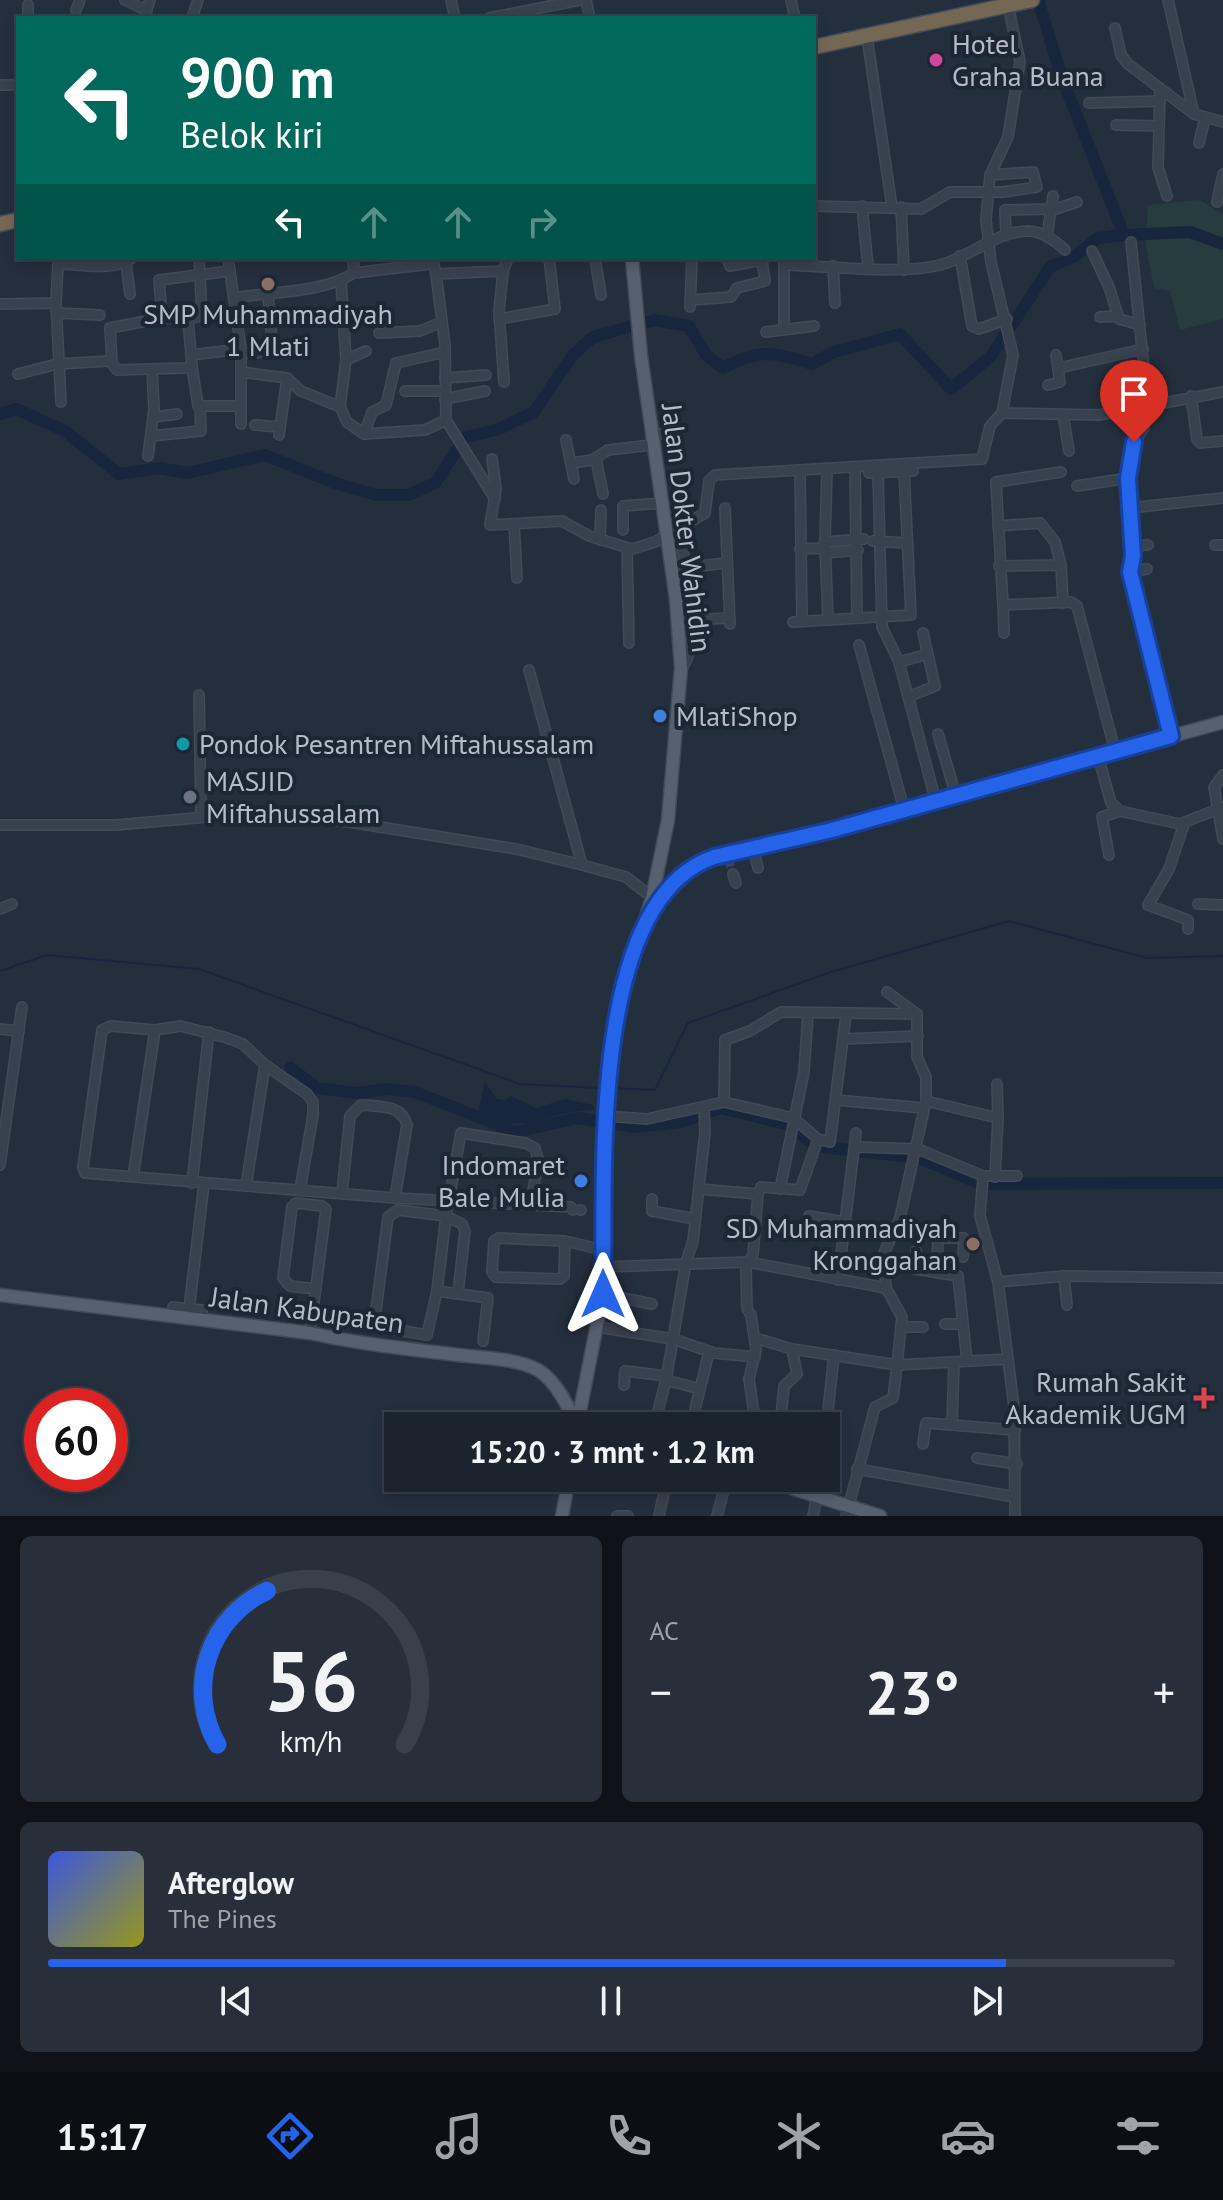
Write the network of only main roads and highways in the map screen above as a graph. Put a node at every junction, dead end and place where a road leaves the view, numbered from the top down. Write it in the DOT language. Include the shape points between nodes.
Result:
graph roads {
  1 [pos="993,0"];
  2 [pos="1021,3"];
  3 [pos="816,38"];
  4 [pos="816,47"];
  5 [pos="632,260"];
  6 [pos="1223,722"];
  7 [pos="655,900"];
  8 [pos="0,1295"];
  9 [pos="569,1412"];
  10 [pos="579,1412"];
  11 [pos="566,1492"];
  12 [pos="813,1492"];
  13 [pos="847,1510"];
  14 [pos="562,1516"];
  15 [pos="880,1516"];
  1 -- 3 [label="highway"];
  2 -- 4 [label="highway"];
  5 -- 7 [label="main road, Jalan Dokter Wahidin" via="652,441 672,531 681,668 669,811"];
  6 -- 7 [label="main road" via="697,864"];
  7 -- 10 [label="main road, Jalan Dokter Wahidin" via="620,1000 586,1210 603,1250 603,1294"];
  8 -- 9 [label="main road, Jalan Kabupaten" via="482,1358 535,1369 558,1391"];
  11 -- 14 [label="main road"];
  12 -- 13 [label="main road"];
  13 -- 15 [label="main road"];
}
